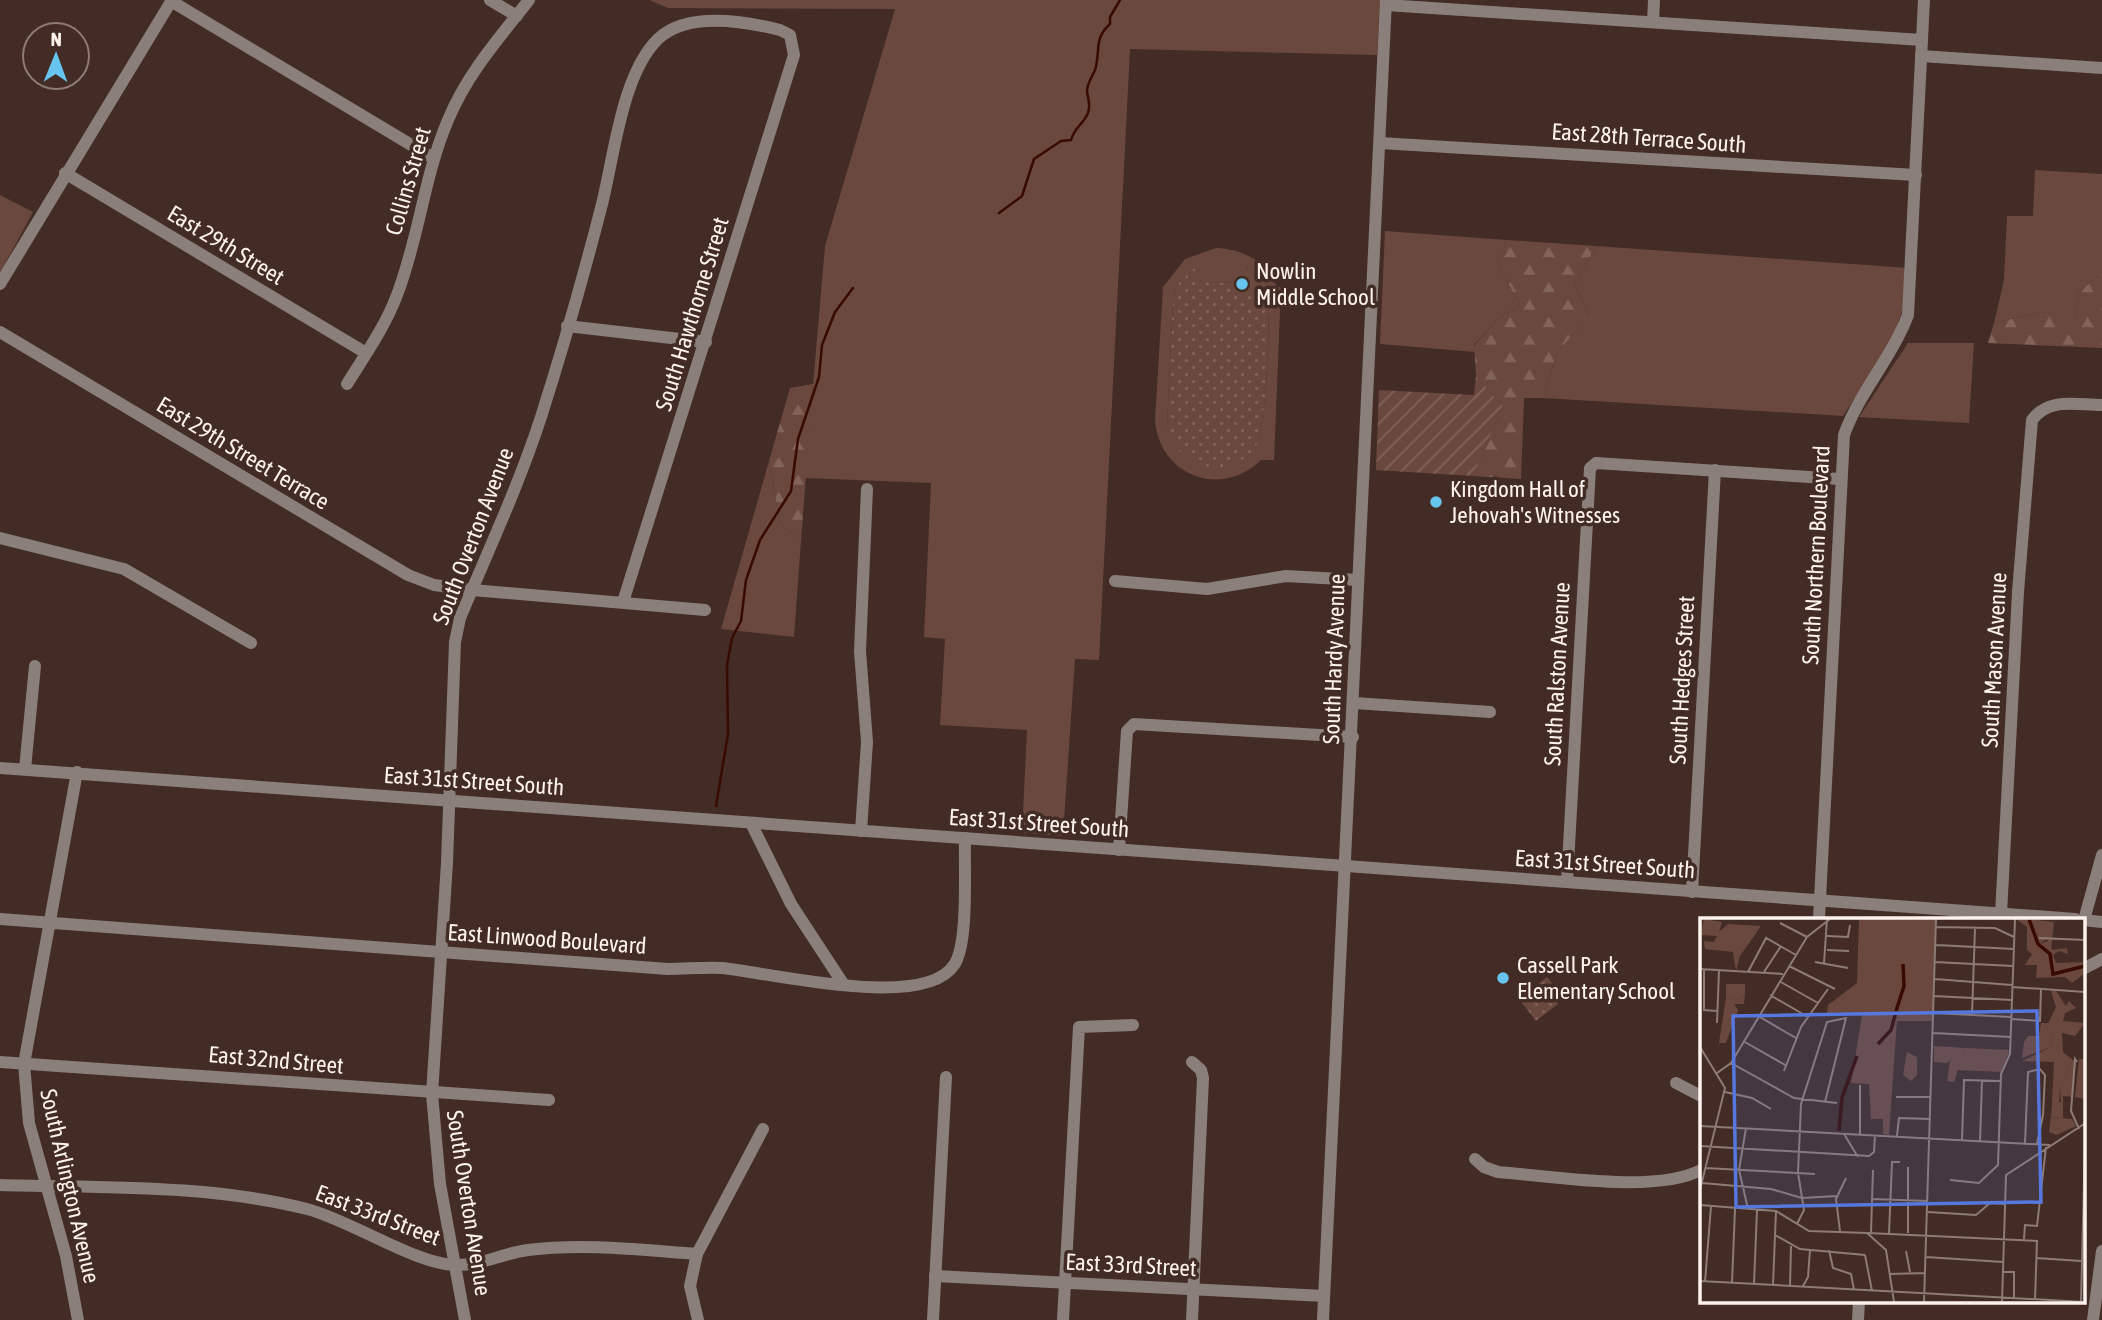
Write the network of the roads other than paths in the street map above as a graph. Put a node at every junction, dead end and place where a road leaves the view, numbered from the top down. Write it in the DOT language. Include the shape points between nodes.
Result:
graph roads {
  1 [pos="490,0"];
  2 [pos="529,0"];
  3 [pos="1654,0"];
  4 [pos="1924,0"];
  5 [pos="172,1"];
  6 [pos="1386,2"];
  7 [pos="517,16"];
  8 [pos="1653,22"];
  9 [pos="792,37"];
  10 [pos="1922,40"];
  11 [pos="1921,56"];
  12 [pos="2102,68"];
  13 [pos="1380,142"];
  14 [pos="433,158"];
  15 [pos="65,173"];
  16 [pos="1916,175"];
  17 [pos="0,284"];
  18 [pos="567,326"];
  19 [pos="0,332"];
  20 [pos="706,342"];
  21 [pos="366,353"];
  22 [pos="347,384"];
  23 [pos="2102,405"];
  24 [pos="1714,470"];
  25 [pos="1840,479"];
  26 [pos="867,489"];
  27 [pos="0,538"];
  28 [pos="1358,580"];
  29 [pos="1115,581"];
  30 [pos="472,590"];
  31 [pos="623,602"];
  32 [pos="705,610"];
  33 [pos="251,643"];
  34 [pos="35,666"];
  35 [pos="1354,703"];
  36 [pos="1490,712"];
  37 [pos="1353,737"];
  38 [pos="0,768"];
  39 [pos="25,769"];
  40 [pos="77,772"];
  41 [pos="449,800"];
  42 [pos="751,822"];
  43 [pos="861,831"];
  44 [pos="965,838"];
  45 [pos="1119,850"];
  46 [pos="2102,855"];
  47 [pos="1345,866"];
  48 [pos="1567,882"];
  49 [pos="1692,891"];
  50 [pos="1820,901"];
  51 [pos="2001,914"];
  52 [pos="1819,918"];
  53 [pos="2054,918"];
  54 [pos="2082,918"];
  55 [pos="0,919"];
  56 [pos="2084,920"];
  57 [pos="2102,922"];
  58 [pos="49,923"];
  59 [pos="441,952"];
  60 [pos="2102,960"];
  61 [pos="2084,969"];
  62 [pos="844,985"];
  63 [pos="1133,1025"];
  64 [pos="0,1062"];
  65 [pos="1192,1062"];
  66 [pos="24,1064"];
  67 [pos="946,1077"];
  68 [pos="1676,1083"];
  69 [pos="432,1094"];
  70 [pos="1700,1095"];
  71 [pos="549,1100"];
  72 [pos="763,1129"];
  73 [pos="1475,1159"];
  74 [pos="1700,1170"];
  75 [pos="0,1185"];
  76 [pos="47,1186"];
  77 [pos="2102,1251"];
  78 [pos="697,1254"];
  79 [pos="455,1265"];
  80 [pos="935,1276"];
  81 [pos="1065,1283"];
  82 [pos="1193,1290"];
  83 [pos="1324,1296"];
  84 [pos="1859,1302"];
  85 [pos="78,1320"];
  86 [pos="465,1320"];
  87 [pos="698,1320"];
  88 [pos="933,1320"];
  89 [pos="1063,1320"];
  90 [pos="1192,1320"];
  91 [pos="1323,1320"];
  92 [pos="1858,1320"];
  93 [pos="2093,1320"];
  1 -- 7 [label="street"];
  2 -- 7 [label="street, Collins Street"];
  3 -- 8 [label="street"];
  4 -- 10 [label="street, South Northern Boulevard"];
  5 -- 14 [label="street"];
  5 -- 15 [label="street"];
  6 -- 8 [label="street"];
  6 -- 13 [label="street, South Hardy Avenue"];
  7 -- 14 [label="street, Collins Street" via="467,82"];
  8 -- 10 [label="street"];
  9 -- 18 [label="street, South Overton Avenue" via="768,27 705,21 679,26 649,51 626,103"];
  9 -- 20 [label="street, South Hawthorne Street" via="794,55"];
  10 -- 11 [label="street, South Northern Boulevard"];
  11 -- 12 [label="street"];
  11 -- 16 [label="street, South Northern Boulevard"];
  13 -- 16 [label="street, East 28th Terrace South"];
  13 -- 28 [label="street, South Hardy Avenue"];
  14 -- 21 [label="street, Collins Street" via="398,295"];
  15 -- 17 [label="street"];
  15 -- 21 [label="street, East 29th Street"];
  16 -- 25 [label="street, South Northern Boulevard" via="1908,315 1895,348 1854,406 1843,435"];
  18 -- 20 [label="street"];
  18 -- 30 [label="street, South Overton Avenue" via="524,466"];
  19 -- 30 [label="street, East 29th Street Terrace" via="408,575 434,585"];
  20 -- 31 [label="street, South Hawthorne Street"];
  21 -- 22 [label="street, Collins Street"];
  23 -- 51 [label="street, South Mason Avenue" via="2050,404 2032,420"];
  24 -- 25 [label="street"];
  24 -- 48 [label="street, South Ralston Avenue" via="1596,463 1587,475"];
  24 -- 49 [label="street, South Hedges Street"];
  25 -- 50 [label="street, South Northern Boulevard"];
  26 -- 43 [label="street" via="860,651 867,742"];
  27 -- 33 [label="street" via="124,569"];
  28 -- 29 [label="street" via="1286,576 1206,589"];
  28 -- 35 [label="street, South Hardy Avenue"];
  30 -- 31 [label="street, East 29th Street Terrace"];
  30 -- 41 [label="street, South Overton Avenue" via="454,642"];
  31 -- 32 [label="street, East 29th Street Terrace"];
  34 -- 39 [label="street"];
  35 -- 36 [label="street"];
  35 -- 37 [label="street, South Hardy Avenue"];
  37 -- 45 [label="street" via="1135,724 1127,731"];
  37 -- 47 [label="street, South Hardy Avenue"];
  38 -- 39 [label="street, East 31st Street South"];
  39 -- 40 [label="street, East 31st Street South"];
  40 -- 41 [label="street, East 31st Street South"];
  40 -- 58 [label="street, South Arlington Avenue"];
  41 -- 42 [label="street, East 31st Street South"];
  41 -- 59 [label="street, South Overton Avenue"];
  42 -- 43 [label="street, East 31st Street South"];
  42 -- 62 [label="street" via="790,904"];
  43 -- 44 [label="street, East 31st Street South"];
  44 -- 45 [label="street, East 31st Street South"];
  44 -- 62 [label="street, East Linwood Boulevard" via="962,942 955,965 925,985"];
  45 -- 47 [label="street, East 31st Street South"];
  46 -- 54 [label="street"];
  47 -- 48 [label="street, East 31st Street South"];
  47 -- 83 [label="street, South Hardy Avenue"];
  48 -- 49 [label="street, East 31st Street South"];
  49 -- 50 [label="street, East 31st Street South"];
  50 -- 51 [label="street, East 31st Street South"];
  50 -- 52 [label="street, South Northern Boulevard"];
  51 -- 53 [label="street, East 31st Street South"];
  55 -- 58 [label="street, East Linwood Boulevard"];
  56 -- 57 [label="street, East 31st Street South"];
  58 -- 59 [label="street, East Linwood Boulevard"];
  58 -- 66 [label="street, South Arlington Avenue"];
  59 -- 62 [label="street, East Linwood Boulevard" via="668,969 720,968"];
  59 -- 69 [label="street, South Overton Avenue"];
  60 -- 61 [label="street"];
  63 -- 81 [label="street" via="1079,1027"];
  64 -- 66 [label="street, East 32nd Street"];
  65 -- 82 [label="street" via="1203,1078"];
  66 -- 69 [label="street, East 32nd Street"];
  66 -- 76 [label="street, South Arlington Avenue" via="29,1123"];
  67 -- 80 [label="street"];
  68 -- 70 [label="street"];
  69 -- 71 [label="street, East 32nd Street"];
  69 -- 79 [label="street, South Overton Avenue" via="435,1147"];
  72 -- 78 [label="street"];
  73 -- 74 [label="street" via="1498,1172 1634,1182 1677,1180"];
  75 -- 76 [label="street, East 33rd Street"];
  76 -- 79 [label="street, East 33rd Street" via="196,1192 305,1208"];
  76 -- 85 [label="street, South Arlington Avenue"];
  77 -- 93 [label="street"];
  78 -- 79 [label="street, East 33rd Street" via="567,1247 526,1250"];
  78 -- 87 [label="street" via="690,1286"];
  79 -- 86 [label="street, South Overton Avenue"];
  80 -- 81 [label="street, East 33rd Street"];
  80 -- 88 [label="street"];
  81 -- 82 [label="street, East 33rd Street"];
  81 -- 89 [label="street"];
  82 -- 83 [label="street, East 33rd Street"];
  82 -- 90 [label="street"];
  83 -- 91 [label="street, South Hardy Avenue"];
  84 -- 92 [label="street"];
}
